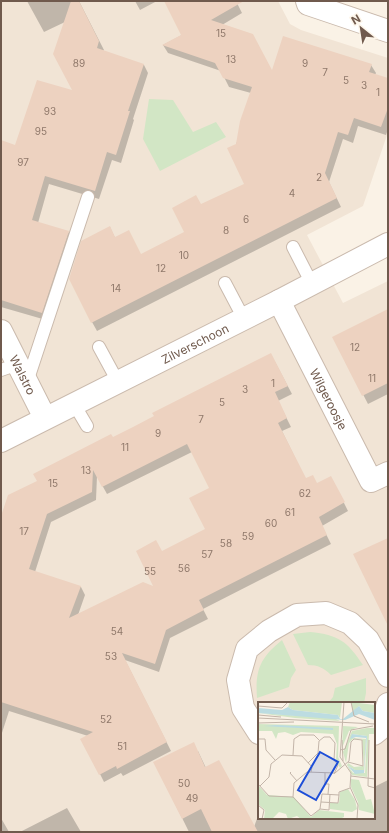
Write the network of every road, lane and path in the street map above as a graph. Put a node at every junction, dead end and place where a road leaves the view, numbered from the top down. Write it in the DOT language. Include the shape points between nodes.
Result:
graph roads {
  1 [pos="307,1"];
  2 [pos="388,31"];
  3 [pos="88,197"];
  4 [pos="388,244"];
  5 [pos="293,247"];
  6 [pos="225,283"];
  7 [pos="312,284"];
  8 [pos="279,301"];
  9 [pos="244,319"];
  10 [pos="1,331"];
  11 [pos="98,347"];
  12 [pos="15,372"];
  13 [pos="118,382"];
  14 [pos="74,404"];
  15 [pos="45,418"];
  16 [pos="86,426"];
  17 [pos="1,441"];
  18 [pos="388,473"];
  19 [pos="388,676"];
  20 [pos="388,704"];
  21 [pos="258,731"];
  22 [pos="375,733"];
  1 -- 2 [label="street" via="308,4"];
  3 -- 12 [label="lane"];
  4 -- 7 [label="street, Zilverschoon"];
  5 -- 7 [label="lane"];
  6 -- 9 [label="lane"];
  7 -- 8 [label="street, Zilverschoon"];
  8 -- 9 [label="street, Zilverschoon"];
  8 -- 18 [label="street, Wilgeroosje" via="371,481"];
  9 -- 13 [label="street, Zilverschoon"];
  10 -- 12 [label="street, Walstro"];
  11 -- 13 [label="lane"];
  12 -- 15 [label="street, Walstro"];
  13 -- 14 [label="street, Zilverschoon"];
  14 -- 15 [label="street, Zilverschoon"];
  14 -- 16 [label="lane"];
  15 -- 17 [label="street, Zilverschoon"];
  19 -- 21 [label="street" via="368,640 350,623 326,614 297,615 269,631 248,649 238,680 243,708"];
  20 -- 22 [label="street" via="379,730"];
}
